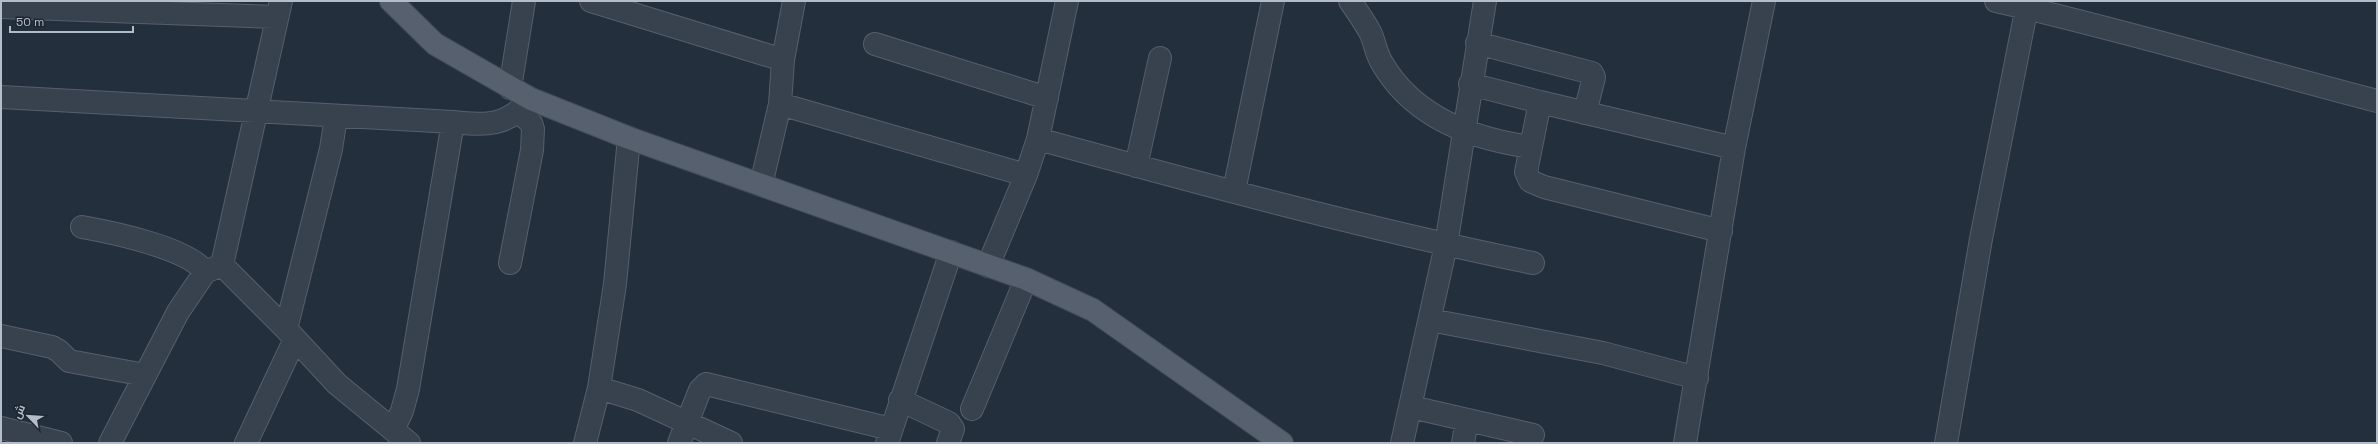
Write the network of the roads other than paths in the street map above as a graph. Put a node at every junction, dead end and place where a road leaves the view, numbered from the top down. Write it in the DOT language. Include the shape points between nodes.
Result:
graph roads {
  1 [pos="391,1"];
  2 [pos="524,1"];
  3 [pos="591,1"];
  4 [pos="794,1"];
  5 [pos="1067,1"];
  6 [pos="1350,1"];
  7 [pos="1485,1"];
  8 [pos="1764,1"];
  9 [pos="1996,1"];
  10 [pos="1269,2"];
  11 [pos="2027,5"];
  12 [pos="1,7"];
  13 [pos="279,9"];
  14 [pos="1477,43"];
  15 [pos="875,44"];
  16 [pos="1160,58"];
  17 [pos="783,60"];
  18 [pos="1470,84"];
  19 [pos="510,88"];
  20 [pos="1,97"];
  21 [pos="1047,98"];
  22 [pos="2377,101"];
  23 [pos="1540,102"];
  24 [pos="780,104"];
  25 [pos="525,105"];
  26 [pos="256,113"];
  27 [pos="1585,113"];
  28 [pos="336,117"];
  29 [pos="453,122"];
  30 [pos="1463,131"];
  31 [pos="629,138"];
  32 [pos="1038,139"];
  33 [pos="1531,147"];
  34 [pos="1734,148"];
  35 [pos="1136,166"];
  36 [pos="1026,175"];
  37 [pos="761,185"];
  38 [pos="1234,191"];
  39 [pos="82,227"];
  40 [pos="1721,231"];
  41 [pos="1446,245"];
  42 [pos="951,252"];
  43 [pos="510,263"];
  44 [pos="1533,263"];
  45 [pos="988,266"];
  46 [pos="213,269"];
  47 [pos="1026,279"];
  48 [pos="1430,320"];
  49 [pos="291,334"];
  50 [pos="1,336"];
  51 [pos="145,375"];
  52 [pos="1697,378"];
  53 [pos="599,388"];
  54 [pos="900,400"];
  55 [pos="1411,407"];
  56 [pos="972,409"];
  57 [pos="1467,420"];
  58 [pos="1,428"];
  59 [pos="683,434"];
  60 [pos="1533,435"];
  61 [pos="401,436"];
  62 [pos="889,436"];
  63 [pos="61,443"];
  64 [pos="110,443"];
  65 [pos="246,443"];
  66 [pos="585,443"];
  67 [pos="731,443"];
  68 [pos="948,443"];
  69 [pos="1282,443"];
  70 [pos="1402,443"];
  71 [pos="1463,443"];
  72 [pos="1685,443"];
  73 [pos="1946,443"];
  1 -- 19 [label="main road" via="435,44"];
  2 -- 19 [label="street"];
  3 -- 17 [label="street"];
  4 -- 17 [label="street"];
  5 -- 21 [label="street"];
  6 -- 30 [label="street" via="1370,33 1389,74 1428,112"];
  7 -- 14 [label="street"];
  8 -- 34 [label="street"];
  9 -- 11 [label="street"];
  10 -- 38 [label="street"];
  11 -- 22 [label="street"];
  11 -- 73 [label="street" via="1981,239"];
  12 -- 13 [label="street"];
  13 -- 26 [label="street"];
  14 -- 18 [label="street"];
  14 -- 27 [label="street" via="1592,73 1594,77"];
  15 -- 21 [label="street"];
  16 -- 35 [label="street"];
  17 -- 24 [label="street"];
  18 -- 23 [label="street"];
  18 -- 30 [label="street"];
  19 -- 25 [label="main road"];
  20 -- 26 [label="street"];
  21 -- 32 [label="street"];
  23 -- 27 [label="street"];
  23 -- 33 [label="street"];
  24 -- 36 [label="street"];
  24 -- 37 [label="street"];
  25 -- 29 [label="street" via="497,123 476,125"];
  25 -- 31 [label="main road"];
  25 -- 43 [label="street" via="533,129 532,150"];
  26 -- 28 [label="street"];
  26 -- 46 [label="street"];
  27 -- 34 [label="street"];
  28 -- 29 [label="street"];
  28 -- 49 [label="street"];
  29 -- 61 [label="street" via="408,389 402,411"];
  30 -- 33 [label="street"];
  30 -- 41 [label="street"];
  31 -- 37 [label="main road"];
  31 -- 53 [label="street" via="614,284"];
  32 -- 35 [label="street"];
  32 -- 36 [label="street"];
  33 -- 40 [label="street" via="1526,172 1530,181 1544,187"];
  34 -- 40 [label="street"];
  35 -- 38 [label="street"];
  36 -- 45 [label="street"];
  37 -- 42 [label="main road"];
  38 -- 41 [label="street"];
  39 -- 46 [label="street" via="126,235"];
  40 -- 52 [label="street"];
  41 -- 44 [label="street"];
  41 -- 48 [label="street"];
  42 -- 45 [label="main road"];
  42 -- 54 [label="street"];
  45 -- 47 [label="main road"];
  46 -- 49 [label="street"];
  46 -- 51 [label="street" via="178,312"];
  47 -- 56 [label="street"];
  47 -- 69 [label="main road" via="1093,310"];
  48 -- 52 [label="street" via="1603,353"];
  48 -- 55 [label="street"];
  49 -- 61 [label="street" via="337,384"];
  49 -- 65 [label="street"];
  50 -- 51 [label="street" via="52,347 68,362"];
  51 -- 64 [label="street"];
  52 -- 72 [label="street"];
  53 -- 59 [label="street" via="638,400"];
  53 -- 66 [label="street"];
  54 -- 62 [label="street"];
  54 -- 68 [label="street" via="949,423 952,429"];
  55 -- 57 [label="street"];
  55 -- 70 [label="street"];
  57 -- 60 [label="street"];
  57 -- 71 [label="street"];
  58 -- 63 [label="street"];
  59 -- 62 [label="street" via="701,388 709,384"];
  59 -- 67 [label="street"];
}
